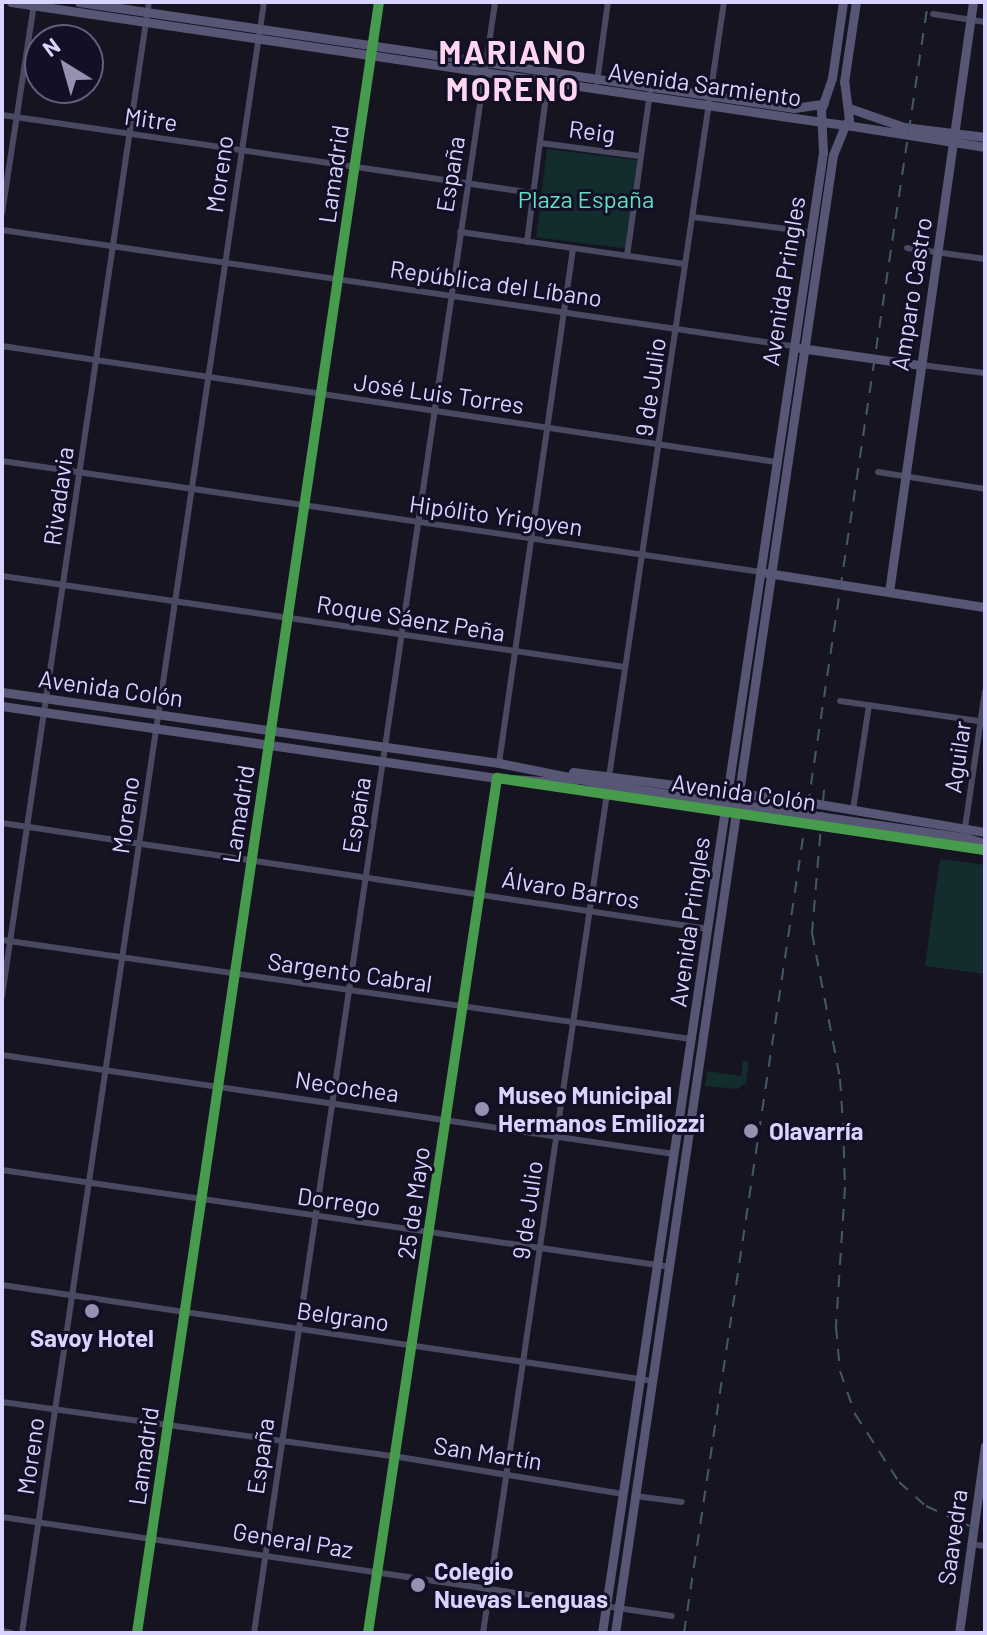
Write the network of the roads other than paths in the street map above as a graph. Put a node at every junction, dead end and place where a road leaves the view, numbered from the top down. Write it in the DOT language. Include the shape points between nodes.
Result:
graph roads {
  1 [pos="11,2"];
  2 [pos="79,2"];
  3 [pos="264,2"];
  4 [pos="379,2"];
  5 [pos="495,2"];
  6 [pos="608,2"];
  7 [pos="724,2"];
  8 [pos="843,2"];
  9 [pos="856,2"];
  10 [pos="973,2"];
  11 [pos="33,4"];
  12 [pos="148,7"];
  13 [pos="933,14"];
  14 [pos="970,20"];
  15 [pos="985,22"];
  16 [pos="146,23"];
  17 [pos="261,29"];
  18 [pos="259,41"];
  19 [pos="373,45"];
  20 [pos="371,58"];
  21 [pos="485,67"];
  22 [pos="548,81"];
  23 [pos="597,84"];
  24 [pos="650,92"];
  25 [pos="710,100"];
  26 [pos="824,103"];
  27 [pos="849,108"];
  28 [pos="2,115"];
  29 [pos="16,117"];
  30 [pos="822,122"];
  31 [pos="846,125"];
  32 [pos="130,135"];
  33 [pos="985,137"];
  34 [pos="955,138"];
  35 [pos="540,143"];
  36 [pos="985,147"];
  37 [pos="241,150"];
  38 [pos="639,156"];
  39 [pos="354,168"];
  40 [pos="467,185"];
  41 [pos="533,193"];
  42 [pos="2,213"];
  43 [pos="693,217"];
  44 [pos="2,230"];
  45 [pos="460,232"];
  46 [pos="810,232"];
  47 [pos="527,242"];
  48 [pos="113,246"];
  49 [pos="907,248"];
  50 [pos="573,249"];
  51 [pos="938,252"];
  52 [pos="627,256"];
  53 [pos="985,259"];
  54 [pos="225,264"];
  55 [pos="685,264"];
  56 [pos="338,280"];
  57 [pos="451,296"];
  58 [pos="564,314"];
  59 [pos="676,328"];
  60 [pos="2,346"];
  61 [pos="792,346"];
  62 [pos="805,349"];
  63 [pos="97,360"];
  64 [pos="919,365"];
  65 [pos="985,373"];
  66 [pos="208,376"];
  67 [pos="321,394"];
  68 [pos="432,410"];
  69 [pos="546,426"];
  70 [pos="660,442"];
  71 [pos="2,461"];
  72 [pos="776,462"];
  73 [pos="79,472"];
  74 [pos="878,472"];
  75 [pos="906,475"];
  76 [pos="192,488"];
  77 [pos="985,489"];
  78 [pos="305,507"];
  79 [pos="418,524"];
  80 [pos="531,541"];
  81 [pos="641,556"];
  82 [pos="761,572"];
  83 [pos="772,573"];
  84 [pos="2,576"];
  85 [pos="63,584"];
  86 [pos="889,592"];
  87 [pos="176,601"];
  88 [pos="985,607"];
  89 [pos="288,618"];
  90 [pos="400,635"];
  91 [pos="514,652"];
  92 [pos="624,667"];
  93 [pos="985,691"];
  94 [pos="2,692"];
  95 [pos="46,698"];
  96 [pos="840,701"];
  97 [pos="869,705"];
  98 [pos="2,706"];
  99 [pos="44,712"];
  100 [pos="158,715"];
  101 [pos="983,721"];
  102 [pos="155,730"];
  103 [pos="270,730"];
  104 [pos="268,745"];
  105 [pos="385,746"];
  106 [pos="382,761"];
  107 [pos="499,763"];
  108 [pos="497,778"];
  109 [pos="608,785"];
  110 [pos="728,792"];
  111 [pos="740,794"];
  112 [pos="726,810"];
  113 [pos="853,810"];
  114 [pos="737,812"];
  115 [pos="2,823"];
  116 [pos="28,827"];
  117 [pos="985,832"];
  118 [pos="966,833"];
  119 [pos="985,841"];
  120 [pos="139,843"];
  121 [pos="985,850"];
  122 [pos="250,862"];
  123 [pos="364,878"];
  124 [pos="480,892"];
  125 [pos="589,911"];
  126 [pos="708,929"];
  127 [pos="6,941"];
  128 [pos="122,956"];
  129 [pos="237,974"];
  130 [pos="349,989"];
  131 [pos="2,996"];
  132 [pos="463,1007"];
  133 [pos="574,1023"];
  134 [pos="692,1039"];
  135 [pos="2,1055"];
  136 [pos="107,1069"];
  137 [pos="219,1085"];
  138 [pos="333,1101"];
  139 [pos="445,1119"];
  140 [pos="556,1134"];
  141 [pos="673,1154"];
  142 [pos="685,1156"];
  143 [pos="2,1170"];
  144 [pos="90,1183"];
  145 [pos="203,1200"];
  146 [pos="313,1216"];
  147 [pos="429,1232"];
  148 [pos="539,1249"];
  149 [pos="657,1266"];
  150 [pos="671,1267"];
  151 [pos="2,1285"];
  152 [pos="72,1296"];
  153 [pos="184,1314"];
  154 [pos="296,1329"];
  155 [pos="412,1345"];
  156 [pos="524,1360"];
  157 [pos="640,1379"];
  158 [pos="653,1381"];
  159 [pos="2,1402"];
  160 [pos="55,1410"];
  161 [pos="167,1425"];
  162 [pos="280,1441"];
  163 [pos="985,1446"];
  164 [pos="393,1456"];
  165 [pos="505,1473"];
  166 [pos="622,1494"];
  167 [pos="635,1496"];
  168 [pos="682,1502"];
  169 [pos="2,1517"];
  170 [pos="39,1523"];
  171 [pos="152,1537"];
  172 [pos="971,1544"];
  173 [pos="985,1546"];
  174 [pos="264,1553"];
  175 [pos="376,1572"];
  176 [pos="489,1588"];
  177 [pos="605,1607"];
  178 [pos="619,1609"];
  179 [pos="672,1616"];
  180 [pos="2,1631"];
  181 [pos="12,1633"];
  182 [pos="22,1633"];
  183 [pos="137,1633"];
  184 [pos="254,1633"];
  185 [pos="368,1633"];
  186 [pos="483,1633"];
  187 [pos="602,1633"];
  188 [pos="615,1633"];
  189 [pos="959,1633"];
  1 -- 11 [label="main road, Avenida Sarmiento"];
  2 -- 12 [label="main road, Avenida Sarmiento"];
  3 -- 17 [label="street, Moreno"];
  4 -- 19 [label="street, Lamadrid"];
  5 -- 21 [label="street, España"];
  6 -- 23 [label="street"];
  7 -- 25 [label="street, 9 de Julio"];
  8 -- 26 [label="main road"];
  9 -- 27 [label="main road" via="844,82"];
  10 -- 14 [label="main road, Amparo Castro"];
  11 -- 16 [label="main road, Avenida Sarmiento"];
  11 -- 29 [label="street"];
  12 -- 16 [label="street, Rivadavia"];
  12 -- 17 [label="main road, Avenida Sarmiento"];
  13 -- 14 [label="street"];
  14 -- 15 [label="street"];
  14 -- 34 [label="main road, Amparo Castro"];
  16 -- 18 [label="main road, Avenida Sarmiento"];
  16 -- 32 [label="street, Rivadavia"];
  17 -- 18 [label="street, Moreno"];
  17 -- 19 [label="main road, Avenida Sarmiento"];
  18 -- 20 [label="main road, Avenida Sarmiento"];
  18 -- 37 [label="street, Moreno"];
  19 -- 20 [label="street, Lamadrid"];
  19 -- 21 [label="main road, Avenida Sarmiento"];
  20 -- 21 [label="main road, Avenida Sarmiento"];
  20 -- 39 [label="street, Lamadrid"];
  21 -- 22 [label="main road, Avenida Sarmiento"];
  21 -- 23 [label="main road, Avenida Sarmiento"];
  21 -- 40 [label="street, España"];
  22 -- 23 [label="main road, Avenida Sarmiento"];
  22 -- 35 [label="street"];
  23 -- 24 [label="main road, Avenida Sarmiento"];
  24 -- 25 [label="main road, Avenida Sarmiento"];
  24 -- 38 [label="street"];
  25 -- 26 [label="main road, Avenida Sarmiento" via="794,108"];
  25 -- 30 [label="main road, Avenida Sarmiento"];
  25 -- 43 [label="street, 9 de Julio"];
  26 -- 27 [label="main road, Avenida Sarmiento"];
  26 -- 30 [label="main road, Avenida Pringles"];
  27 -- 31 [label="main road, Avenida Pringles"];
  27 -- 34 [label="main road"];
  28 -- 29 [label="street, Mitre"];
  29 -- 32 [label="street, Mitre"];
  29 -- 42 [label="street"];
  30 -- 31 [label="main road, Avenida Sarmiento"];
  30 -- 46 [label="main road, Avenida Pringles" via="823,152"];
  31 -- 34 [label="main road"];
  31 -- 62 [label="main road, Avenida Pringles" via="833,155"];
  32 -- 37 [label="street, Mitre"];
  32 -- 48 [label="street, Rivadavia"];
  33 -- 34 [label="main road"];
  34 -- 36 [label="main road"];
  34 -- 51 [label="main road, Amparo Castro"];
  35 -- 38 [label="street, Reig"];
  35 -- 41 [label="street"];
  37 -- 39 [label="street, Mitre"];
  37 -- 54 [label="street, Moreno"];
  38 -- 52 [label="street"];
  39 -- 40 [label="street, Mitre"];
  39 -- 56 [label="street, Lamadrid"];
  40 -- 41 [label="street, Mitre"];
  40 -- 45 [label="street, España"];
  41 -- 47 [label="street"];
  43 -- 46 [label="street"];
  43 -- 55 [label="street, 9 de Julio"];
  44 -- 48 [label="street, República del Líbano"];
  45 -- 47 [label="street"];
  45 -- 57 [label="street, España"];
  46 -- 61 [label="main road, Avenida Pringles"];
  47 -- 50 [label="street"];
  48 -- 54 [label="street, República del Líbano"];
  48 -- 63 [label="street, Rivadavia"];
  49 -- 51 [label="street"];
  50 -- 52 [label="street"];
  50 -- 58 [label="street"];
  51 -- 53 [label="street"];
  51 -- 64 [label="main road, Amparo Castro"];
  52 -- 55 [label="street"];
  54 -- 56 [label="street, República del Líbano"];
  54 -- 66 [label="street, Moreno"];
  55 -- 59 [label="street, 9 de Julio"];
  56 -- 57 [label="street, República del Líbano"];
  56 -- 67 [label="street, Lamadrid"];
  57 -- 58 [label="street, República del Líbano"];
  57 -- 68 [label="street, España"];
  58 -- 59 [label="street, República del Líbano"];
  58 -- 69 [label="street"];
  59 -- 61 [label="street, República del Líbano"];
  59 -- 70 [label="street, 9 de Julio"];
  60 -- 63 [label="street, José Luis Torres"];
  61 -- 62 [label="main road, República del Líbano"];
  61 -- 72 [label="main road, Avenida Pringles"];
  62 -- 64 [label="main road, República del Líbano"];
  62 -- 83 [label="main road, Avenida Pringles"];
  63 -- 66 [label="street, José Luis Torres"];
  63 -- 73 [label="street, Rivadavia"];
  64 -- 65 [label="street, República del Líbano"];
  64 -- 75 [label="main road, Amparo Castro"];
  66 -- 67 [label="street, José Luis Torres"];
  66 -- 76 [label="street, Moreno"];
  67 -- 68 [label="street, José Luis Torres"];
  67 -- 78 [label="street, Lamadrid"];
  68 -- 69 [label="street, José Luis Torres"];
  68 -- 79 [label="street, España"];
  69 -- 70 [label="street, José Luis Torres"];
  69 -- 80 [label="street"];
  70 -- 72 [label="street, José Luis Torres"];
  70 -- 81 [label="street, 9 de Julio"];
  71 -- 73 [label="street, Hipólito Yrigoyen"];
  72 -- 82 [label="main road, Avenida Pringles"];
  73 -- 76 [label="street, Hipólito Yrigoyen"];
  73 -- 85 [label="street, Rivadavia"];
  74 -- 75 [label="street"];
  75 -- 77 [label="street"];
  75 -- 86 [label="main road, Amparo Castro"];
  76 -- 78 [label="street, Hipólito Yrigoyen"];
  76 -- 87 [label="street, Moreno"];
  78 -- 79 [label="street, Hipólito Yrigoyen"];
  78 -- 89 [label="street, Lamadrid"];
  79 -- 80 [label="street, Hipólito Yrigoyen"];
  79 -- 90 [label="street, España"];
  80 -- 81 [label="street, Hipólito Yrigoyen"];
  80 -- 91 [label="street"];
  81 -- 82 [label="street, Hipólito Yrigoyen"];
  81 -- 92 [label="street, 9 de Julio"];
  82 -- 83 [label="main road, Hipólito Yrigoyen"];
  82 -- 110 [label="main road, Avenida Pringles"];
  83 -- 86 [label="main road, Hipólito Yrigoyen"];
  83 -- 111 [label="main road, Avenida Pringles"];
  84 -- 85 [label="street, Roque Sáenz Peña"];
  85 -- 87 [label="street, Roque Sáenz Peña"];
  85 -- 95 [label="street, Rivadavia"];
  86 -- 88 [label="main road, Hipólito Yrigoyen"];
  87 -- 89 [label="street, Roque Sáenz Peña"];
  87 -- 100 [label="street, Moreno"];
  89 -- 90 [label="street, Roque Sáenz Peña"];
  89 -- 103 [label="street, Lamadrid"];
  90 -- 91 [label="street, Roque Sáenz Peña"];
  90 -- 105 [label="street, España"];
  91 -- 92 [label="street, Roque Sáenz Peña"];
  91 -- 107 [label="street"];
  92 -- 109 [label="street, 9 de Julio"];
  93 -- 101 [label="street, Aguilar"];
  94 -- 95 [label="main road, Avenida Colón"];
  95 -- 99 [label="street, Rivadavia"];
  95 -- 100 [label="main road, Avenida Colón"];
  96 -- 97 [label="street"];
  97 -- 101 [label="street"];
  97 -- 113 [label="street"];
  98 -- 99 [label="main road, Avenida Colón"];
  99 -- 102 [label="main road, Avenida Colón"];
  99 -- 116 [label="street, Rivadavia"];
  100 -- 102 [label="street, Moreno"];
  100 -- 103 [label="main road, Avenida Colón"];
  101 -- 118 [label="street, Aguilar"];
  102 -- 104 [label="main road, Avenida Colón"];
  102 -- 120 [label="street, Moreno"];
  103 -- 104 [label="street, Lamadrid"];
  103 -- 105 [label="main road, Avenida Colón"];
  104 -- 106 [label="main road, Avenida Colón"];
  104 -- 122 [label="street, Lamadrid"];
  105 -- 106 [label="street, España"];
  105 -- 107 [label="main road, Avenida Colón"];
  106 -- 108 [label="main road, Avenida Colón"];
  106 -- 123 [label="street, España"];
  107 -- 109 [label="main road, Avenida Colón"];
  108 -- 109 [label="main road, Avenida Colón"];
  108 -- 124 [label="street, 25 de Mayo"];
  109 -- 110 [label="main road, Avenida Colón"];
  109 -- 112 [label="main road, Avenida Colón"];
  109 -- 118 [label="main road, Avenida Colón, bridge"];
  109 -- 125 [label="street, 9 de Julio"];
  110 -- 111 [label="main road, Avenida Colón"];
  110 -- 112 [label="main road, Avenida Pringles"];
  111 -- 113 [label="main road, Avenida Colón"];
  111 -- 114 [label="main road, Avenida Pringles"];
  112 -- 114 [label="main road, Avenida Colón"];
  112 -- 126 [label="main road, Avenida Pringles"];
  113 -- 118 [label="main road, Avenida Colón"];
  114 -- 121 [label="main road, Avenida Colón"];
  114 -- 142 [label="main road, Avenida Pringles"];
  115 -- 116 [label="street, Álvaro Barros"];
  116 -- 120 [label="street, Álvaro Barros"];
  116 -- 127 [label="street, Rivadavia"];
  117 -- 118 [label="main road, Avenida Colón"];
  118 -- 119 [label="main road, Avenida Colón"];
  120 -- 122 [label="street, Álvaro Barros"];
  120 -- 128 [label="street, Moreno"];
  122 -- 123 [label="street, Álvaro Barros"];
  122 -- 129 [label="street, Lamadrid"];
  123 -- 124 [label="street, Álvaro Barros"];
  123 -- 130 [label="street, España"];
  124 -- 125 [label="street, Álvaro Barros"];
  124 -- 132 [label="street, 25 de Mayo"];
  125 -- 126 [label="street, Álvaro Barros"];
  125 -- 133 [label="street, 9 de Julio"];
  126 -- 134 [label="main road, Avenida Pringles"];
  127 -- 128 [label="street, Sargento Cabral"];
  127 -- 131 [label="street, Rivadavia"];
  128 -- 129 [label="street, Sargento Cabral"];
  128 -- 136 [label="street, Moreno"];
  129 -- 130 [label="street, Sargento Cabral"];
  129 -- 137 [label="street, Lamadrid"];
  130 -- 132 [label="street, Sargento Cabral"];
  130 -- 138 [label="street, España"];
  132 -- 133 [label="street, Sargento Cabral"];
  132 -- 139 [label="street, 25 de Mayo"];
  133 -- 134 [label="street, Sargento Cabral"];
  133 -- 140 [label="street, 9 de Julio"];
  134 -- 141 [label="main road, Avenida Pringles"];
  135 -- 136 [label="street, Necochea"];
  136 -- 137 [label="street, Necochea"];
  136 -- 144 [label="street, Moreno"];
  137 -- 138 [label="street, Necochea"];
  137 -- 145 [label="street, Lamadrid"];
  138 -- 139 [label="street, Necochea"];
  138 -- 146 [label="street, España"];
  139 -- 140 [label="street, Necochea"];
  139 -- 147 [label="street, 25 de Mayo"];
  140 -- 141 [label="street, Necochea"];
  140 -- 148 [label="street, 9 de Julio"];
  141 -- 142 [label="street, Necochea"];
  141 -- 149 [label="main road, Avenida Pringles"];
  142 -- 150 [label="main road, Avenida Pringles"];
  143 -- 144 [label="street, Dorrego"];
  144 -- 145 [label="street, Dorrego"];
  144 -- 152 [label="street, Moreno"];
  145 -- 146 [label="street, Dorrego"];
  145 -- 153 [label="street, Lamadrid"];
  146 -- 147 [label="street, Dorrego"];
  146 -- 154 [label="street, España"];
  147 -- 148 [label="street, Dorrego"];
  147 -- 155 [label="street, 25 de Mayo"];
  148 -- 149 [label="street, Dorrego"];
  148 -- 156 [label="street, 9 de Julio"];
  149 -- 150 [label="street, Dorrego"];
  149 -- 157 [label="main road, Avenida Pringles"];
  150 -- 158 [label="main road, Avenida Pringles"];
  151 -- 152 [label="street, Belgrano"];
  152 -- 153 [label="street, Belgrano"];
  152 -- 160 [label="street, Moreno"];
  153 -- 154 [label="street, Belgrano"];
  153 -- 161 [label="street, Lamadrid"];
  154 -- 155 [label="street, Belgrano"];
  154 -- 162 [label="street, España"];
  155 -- 156 [label="street, Belgrano"];
  155 -- 164 [label="street, 25 de Mayo"];
  156 -- 157 [label="street, Belgrano"];
  156 -- 165 [label="street, 9 de Julio"];
  157 -- 158 [label="street, Belgrano"];
  157 -- 166 [label="main road, Avenida Pringles"];
  158 -- 167 [label="main road, Avenida Pringles"];
  159 -- 160 [label="street, San Martín"];
  160 -- 161 [label="street, San Martín"];
  160 -- 170 [label="street, Moreno"];
  161 -- 162 [label="street, San Martín"];
  161 -- 171 [label="street, Lamadrid"];
  162 -- 164 [label="street, San Martín"];
  162 -- 174 [label="street, España"];
  163 -- 172 [label="main road, Saavedra"];
  164 -- 165 [label="street, San Martín"];
  164 -- 175 [label="street, 25 de Mayo"];
  165 -- 166 [label="street, San Martín"];
  165 -- 176 [label="street, 9 de Julio"];
  166 -- 167 [label="street, San Martín"];
  166 -- 177 [label="main road, Avenida Pringles"];
  167 -- 168 [label="street, San Martín"];
  167 -- 178 [label="main road, Avenida Pringles"];
  169 -- 170 [label="street, General Paz"];
  170 -- 171 [label="street, General Paz"];
  170 -- 182 [label="street, Moreno"];
  171 -- 174 [label="street, General Paz"];
  171 -- 183 [label="street, Lamadrid"];
  172 -- 173 [label="street"];
  172 -- 189 [label="main road, Saavedra"];
  174 -- 175 [label="street, General Paz"];
  174 -- 184 [label="street, España"];
  175 -- 176 [label="street, General Paz"];
  175 -- 185 [label="street, 25 de Mayo"];
  176 -- 177 [label="street, General Paz"];
  176 -- 186 [label="street, 9 de Julio"];
  177 -- 178 [label="street, General Paz"];
  177 -- 187 [label="main road, Avenida Pringles"];
  178 -- 179 [label="street, General Paz"];
  178 -- 188 [label="main road, Avenida Pringles"];
  180 -- 181 [label="street"];
}
